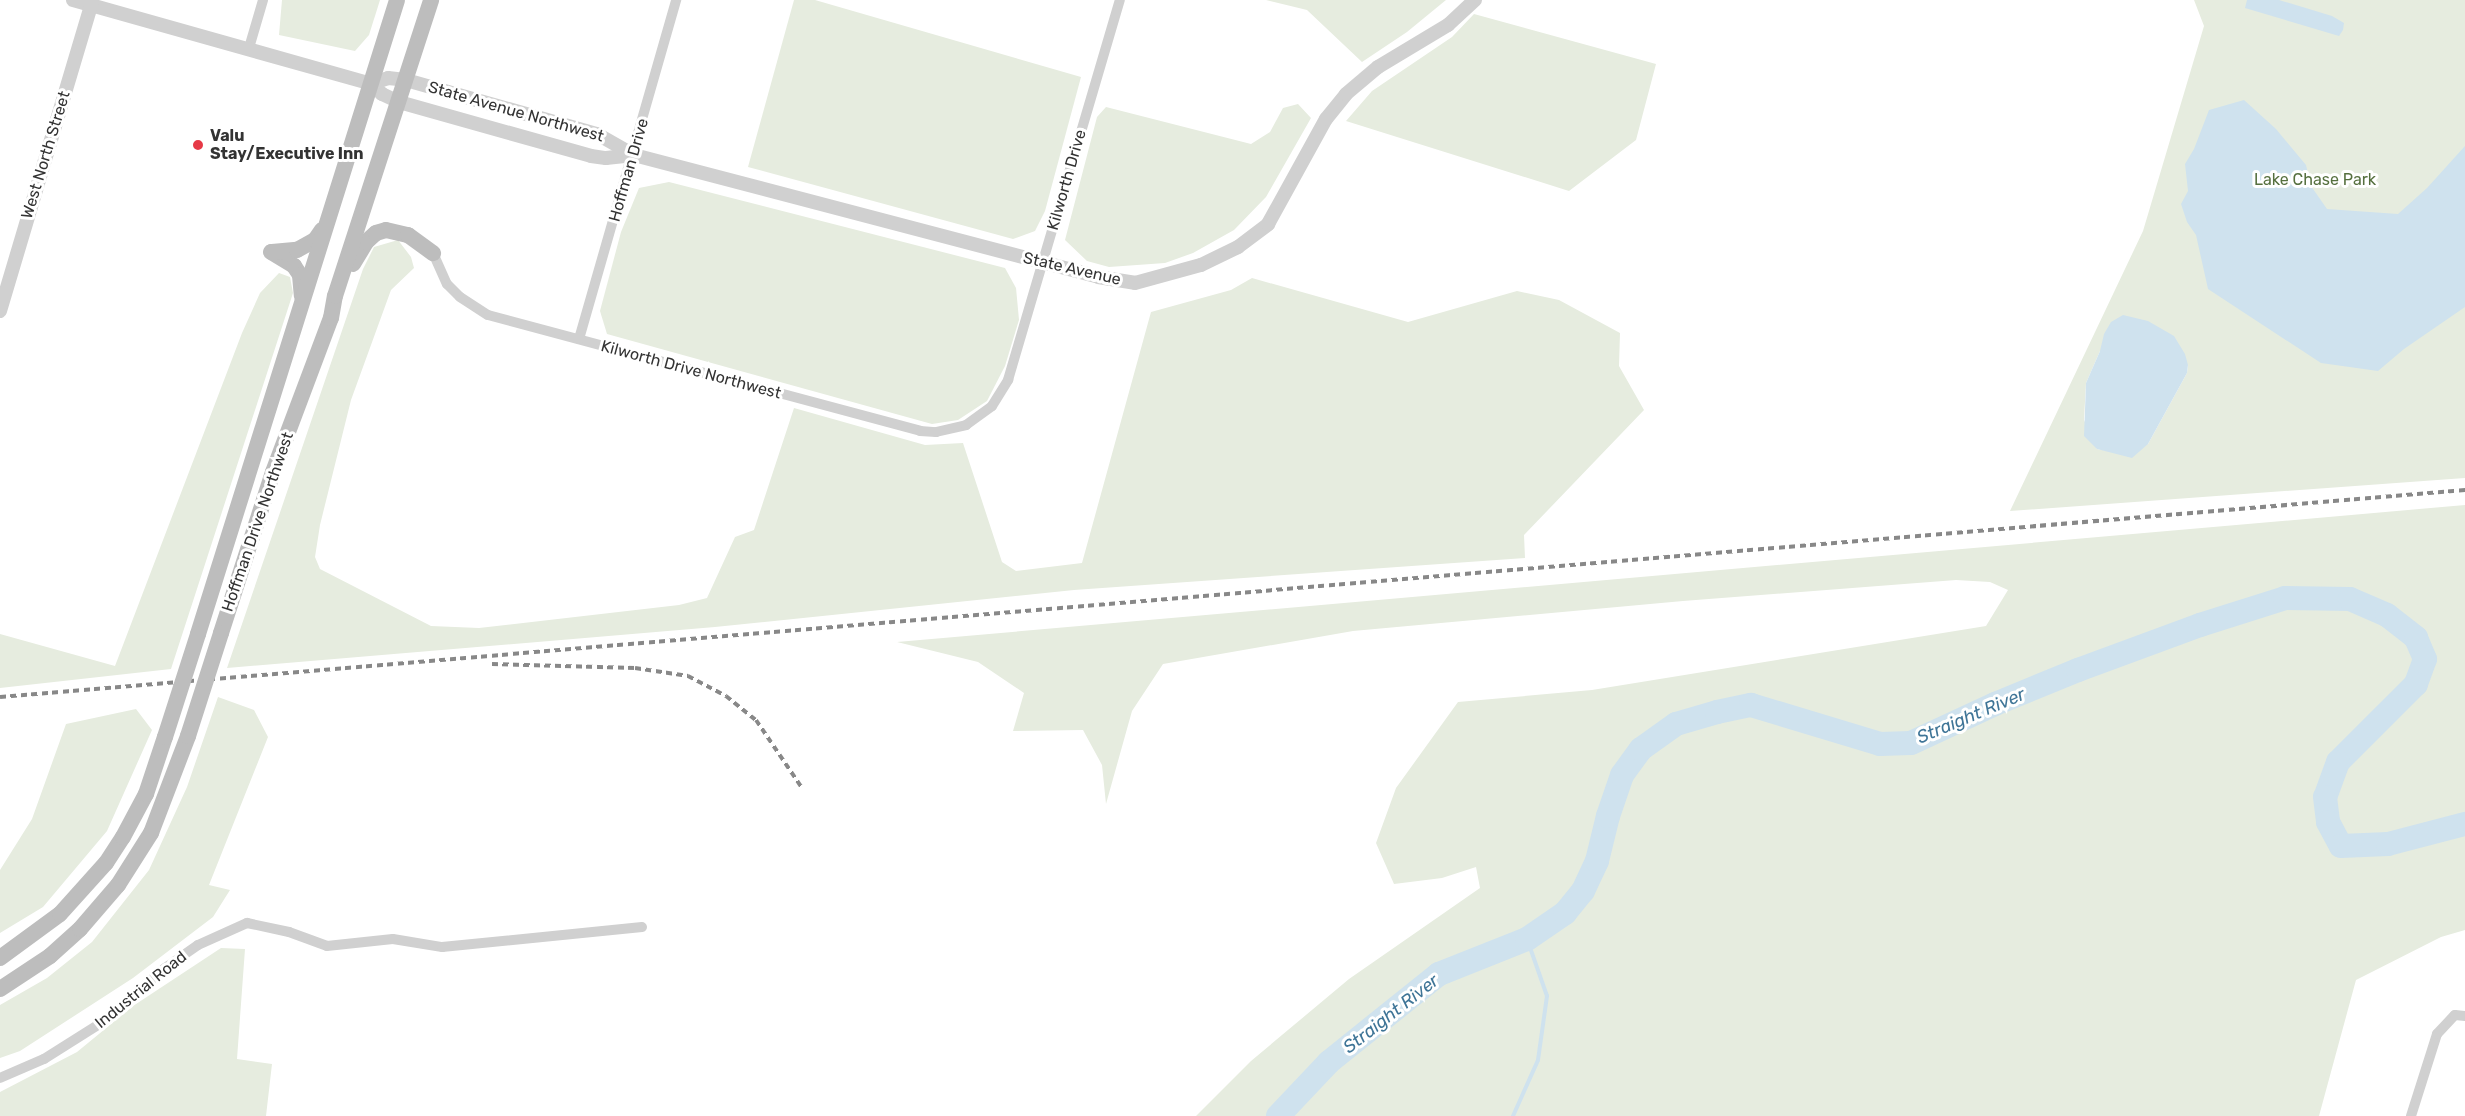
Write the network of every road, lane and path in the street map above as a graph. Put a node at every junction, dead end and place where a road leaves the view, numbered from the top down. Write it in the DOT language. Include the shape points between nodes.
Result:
graph roads {
  1 [pos="73,0"];
  2 [pos="263,0"];
  3 [pos="397,0"];
  4 [pos="431,0"];
  5 [pos="676,0"];
  6 [pos="1120,0"];
  7 [pos="1475,0"];
  8 [pos="92,3"];
  9 [pos="249,48"];
  10 [pos="406,80"];
  11 [pos="370,84"];
  12 [pos="399,102"];
  13 [pos="634,155"];
  14 [pos="327,221"];
  15 [pos="433,253"];
  16 [pos="1042,263"];
  17 [pos="302,307"];
  18 [pos="0,311"];
  19 [pos="331,318"];
  20 [pos="579,339"];
  21 [pos="977,419"];
  22 [pos="642,927"];
  23 [pos="0,958"];
  24 [pos="0,988"];
  25 [pos="2465,1016"];
  26 [pos="0,1078"];
  27 [pos="2411,1116"];
  1 -- 8 [label="street, State Avenue Northwest"];
  2 -- 9 [label="street"];
  3 -- 11 [label="main road, Hoffman Drive Northwest"];
  4 -- 10 [label="main road, Hoffman Drive Northwest"];
  5 -- 13 [label="street, Hoffman Drive"];
  6 -- 16 [label="street, Kilworth Drive"];
  7 -- 16 [label="street, State Avenue" via="1448,24 1378,67 1346,94 1326,119 1268,224 1238,247 1201,265 1135,282 1098,278"];
  8 -- 9 [label="street, State Avenue Northwest"];
  8 -- 18 [label="street, West North Street"];
  9 -- 11 [label="street, State Avenue Northwest"];
  10 -- 11 [label="street, State Avenue Northwest" via="388,78"];
  10 -- 12 [label="main road, Hoffman Drive Northwest"];
  10 -- 13 [label="street, State Avenue Northwest" via="597,134"];
  11 -- 12 [label="street, State Avenue Northwest"];
  11 -- 14 [label="main road, Hoffman Drive Northwest"];
  12 -- 13 [label="street, State Avenue Northwest" via="591,156 606,159"];
  12 -- 19 [label="main road, Hoffman Drive Northwest"];
  13 -- 16 [label="street, State Avenue"];
  13 -- 20 [label="street, Hoffman Drive"];
  14 -- 17 [label="main road, Hoffman Drive Northwest"];
  14 -- 17 [label="main road" via="307,246 271,252 294,266 300,275"];
  15 -- 19 [label="main road" via="398,231 376,233 354,260"];
  15 -- 20 [label="street, Kilworth Drive Northwest" via="447,284 476,308 488,315"];
  16 -- 21 [label="street, Kilworth Drive" via="1008,380 992,406"];
  17 -- 23 [label="main road, Hoffman Drive Northwest, bridge" via="165,737 135,816 106,863 60,914"];
  19 -- 24 [label="main road, Hoffman Drive Northwest, bridge" via="273,472 188,736 151,833 118,885 80,929 50,956"];
  20 -- 21 [label="street, Kilworth Drive Northwest" via="920,431 953,430"];
  22 -- 26 [label="street, Industrial Road" via="442,947 393,939 327,946 289,932 247,924 198,945 101,1023 44,1059"];
  25 -- 27 [label="street" via="2455,1015 2437,1034"];
}
